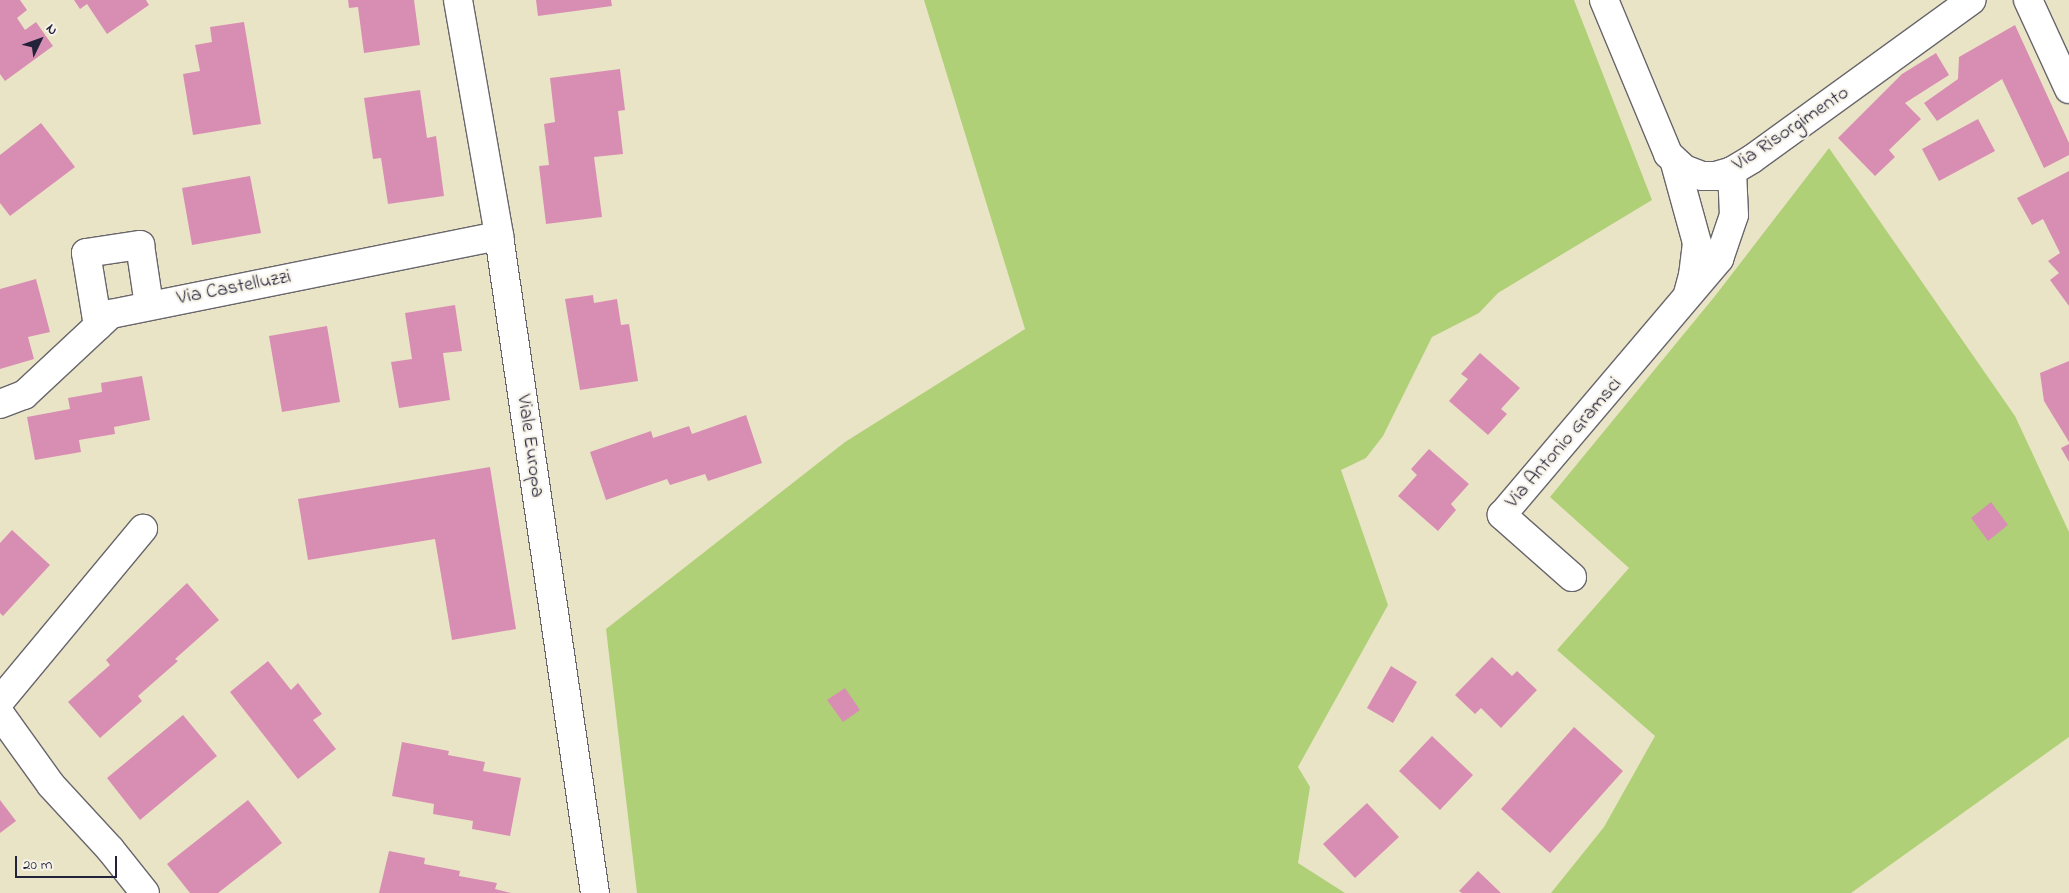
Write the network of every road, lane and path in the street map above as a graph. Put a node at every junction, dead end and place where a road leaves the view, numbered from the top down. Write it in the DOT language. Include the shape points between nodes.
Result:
graph roads {
  1 [pos="458,0"];
  2 [pos="1604,0"];
  3 [pos="1972,0"];
  4 [pos="2028,0"];
  5 [pos="2069,89"];
  6 [pos="1675,163"];
  7 [pos="1732,171"];
  8 [pos="499,236"];
  9 [pos="1686,300"];
  10 [pos="149,305"];
  11 [pos="98,326"];
  12 [pos="0,404"];
  13 [pos="143,529"];
  14 [pos="1572,577"];
  15 [pos="1,713"];
  16 [pos="145,893"];
  17 [pos="595,893"];
  1 -- 8 [label="street, Viale Europa"];
  2 -- 6 [label="street, Via Risorgimento" via="1661,142"];
  3 -- 7 [label="street, Via Risorgimento" via="1776,143"];
  4 -- 5 [label="street"];
  6 -- 7 [label="street, Via Risorgimento" via="1692,174 1702,176"];
  6 -- 9 [label="street" via="1697,243 1694,275"];
  7 -- 9 [label="street" via="1734,215 1719,259"];
  8 -- 10 [label="street, Via Castelluzzi"];
  8 -- 17 [label="street, Viale Europa"];
  9 -- 14 [label="street, Via Antonio Gramsci" via="1502,516"];
  10 -- 11 [label="street, Via Castelluzzi" via="111,314"];
  10 -- 11 [label="street" via="140,245 86,253"];
  11 -- 12 [label="street, Via Castelluzzi" via="24,395"];
  13 -- 15 [label="street"];
  15 -- 16 [label="street" via="51,785"];
}
